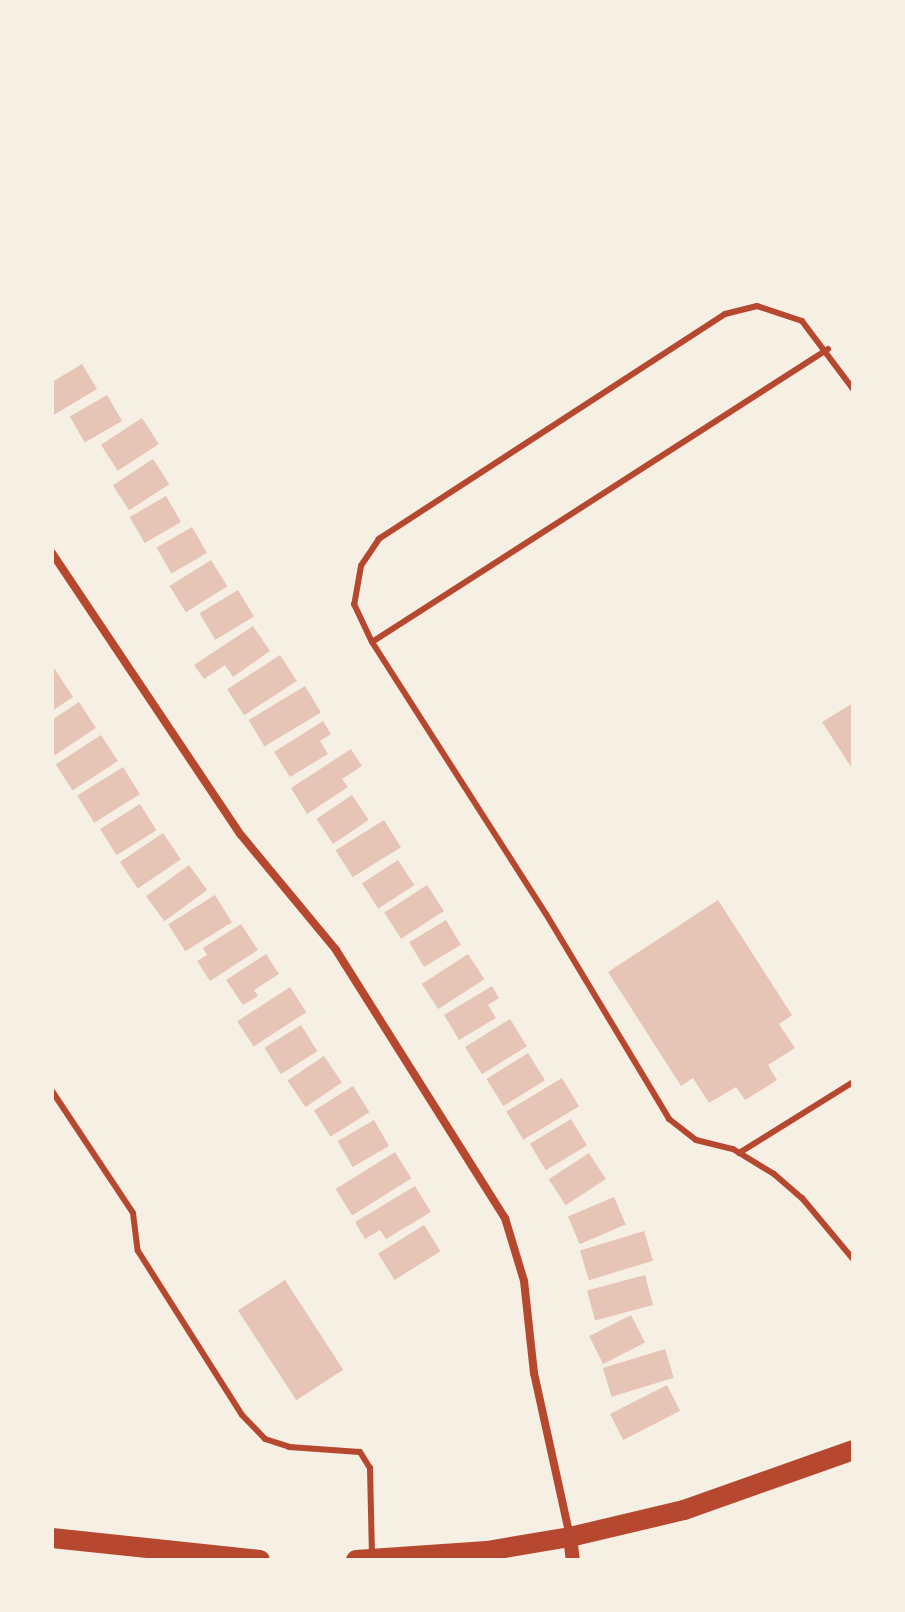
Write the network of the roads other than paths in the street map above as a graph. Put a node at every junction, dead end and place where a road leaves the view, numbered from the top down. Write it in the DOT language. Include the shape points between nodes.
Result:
graph roads {
  1 [pos="828,349"];
  2 [pos="853,389"];
  3 [pos="52,553"];
  4 [pos="372,642"];
  5 [pos="853,1082"];
  6 [pos="52,1091"];
  7 [pos="739,1153"];
  8 [pos="853,1259"];
  9 [pos="853,1450"];
  10 [pos="570,1537"];
  11 [pos="52,1538"];
  12 [pos="260,1560"];
  13 [pos="356,1560"];
  14 [pos="371,1560"];
  15 [pos="573,1560"];
  1 -- 2 [label="lane"];
  1 -- 4 [label="lane"];
  1 -- 4 [label="lane" via="802,321 771,308 743,307 709,324 379,539 368,550 355,584 354,604"];
  3 -- 10 [label="street" via="241,835 336,950 505,1218 524,1281 534,1373"];
  4 -- 7 [label="lane" via="669,1119 696,1140"];
  5 -- 7 [label="lane"];
  6 -- 14 [label="lane" via="133,1213 138,1251 242,1415 265,1439 289,1447 360,1452 370,1468"];
  7 -- 8 [label="lane" via="802,1198"];
  9 -- 10 [label="main road" via="684,1510"];
  10 -- 14 [label="main road"];
  10 -- 15 [label="street"];
  11 -- 12 [label="main road"];
  13 -- 14 [label="main road"];
}
